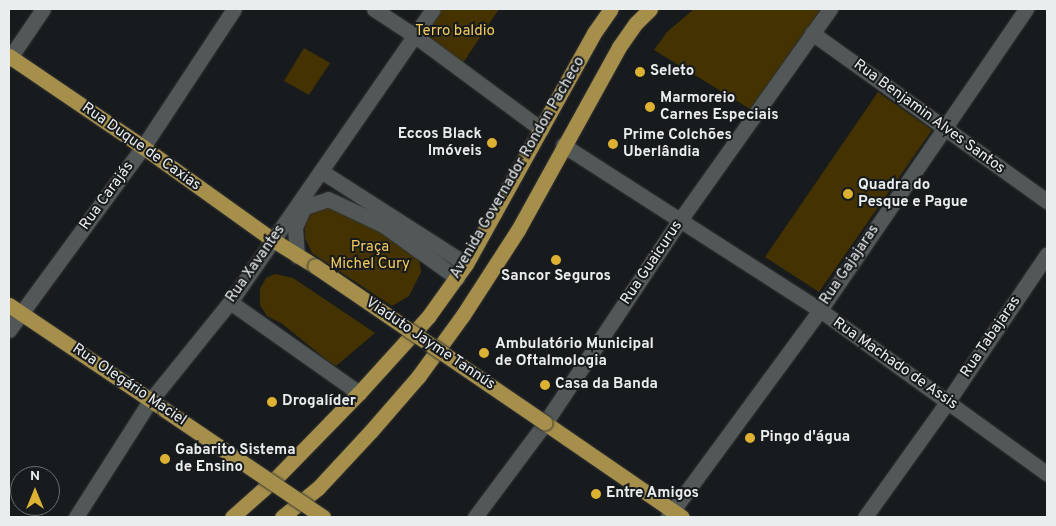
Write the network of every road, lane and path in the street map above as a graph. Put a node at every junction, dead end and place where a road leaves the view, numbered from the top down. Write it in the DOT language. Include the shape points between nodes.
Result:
graph roads {
  1 [pos="43,9"];
  2 [pos="234,9"];
  3 [pos="374,9"];
  4 [pos="433,9"];
  5 [pos="611,9"];
  6 [pos="650,9"];
  7 [pos="830,9"];
  8 [pos="1026,9"];
  9 [pos="812,33"];
  10 [pos="415,36"];
  11 [pos="9,57"];
  12 [pos="943,128"];
  13 [pos="541,129"];
  14 [pos="563,145"];
  15 [pos="143,147"];
  16 [pos="321,171"];
  17 [pos="1047,201"];
  18 [pos="680,220"];
  19 [pos="273,240"];
  20 [pos="1047,254"];
  21 [pos="297,256"];
  22 [pos="466,264"];
  23 [pos="457,278"];
  24 [pos="230,302"];
  25 [pos="15,309"];
  26 [pos="820,310"];
  27 [pos="9,330"];
  28 [pos="359,393"];
  29 [pos="150,401"];
  30 [pos="948,401"];
  31 [pos="545,423"];
  32 [pos="1047,474"];
  33 [pos="674,515"];
  34 [pos="76,517"];
  35 [pos="232,517"];
  36 [pos="282,517"];
  37 [pos="323,517"];
  38 [pos="475,517"];
  39 [pos="865,517"];
  1 -- 11 [label="street"];
  2 -- 15 [label="street, Rua Carajás"];
  3 -- 10 [label="street"];
  4 -- 10 [label="street, Rua Xavantes"];
  5 -- 13 [label="main road, Avenida Governador Rondon Pacheco" via="594,33"];
  6 -- 14 [label="main road, Avenida Governador Rondon Pacheco" via="619,48"];
  7 -- 9 [label="street, Rua Guaicurus"];
  8 -- 12 [label="street, Rua Gajajaras"];
  9 -- 12 [label="street, Rua Benjamin Alves Santos"];
  9 -- 18 [label="street, Rua Guaicurus"];
  10 -- 13 [label="street"];
  10 -- 16 [label="street, Rua Xavantes"];
  11 -- 15 [label="main road, Rua Duque de Caxias"];
  12 -- 17 [label="street, Rua Benjamin Alves Santos"];
  12 -- 26 [label="street, Rua Gajajaras"];
  13 -- 22 [label="main road, Avenida Governador Rondon Pacheco"];
  14 -- 18 [label="street, Rua Machado de Assis"];
  14 -- 36 [label="main road, Avenida Governador Rondon Pacheco" via="518,230 418,377 318,488"];
  15 -- 19 [label="main road, Rua Duque de Caxias"];
  15 -- 25 [label="street, Rua Carajás"];
  16 -- 19 [label="street, Rua Xavantes"];
  16 -- 22 [label="street"];
  18 -- 26 [label="street, Rua Machado de Assis"];
  18 -- 31 [label="street, Rua Guaicurus"];
  19 -- 21 [label="main road, Rua Duque de Caxias"];
  19 -- 24 [label="street, Rua Xavantes"];
  20 -- 30 [label="street, Rua Tabajaras"];
  21 -- 23 [label="street" via="295,227 304,207 328,199 383,225"];
  21 -- 31 [label="main road, Viaduto Jayme Tannús, bridge"];
  22 -- 23 [label="main road, Avenida Governador Rondon Pacheco"];
  23 -- 28 [label="main road, Avenida Governador Rondon Pacheco" via="428,317"];
  24 -- 28 [label="street"];
  24 -- 29 [label="street, Rua Xavantes"];
  25 -- 27 [label="street, Rua Carajás"];
  25 -- 29 [label="main road, Rua Olegário Maciel"];
  26 -- 30 [label="street, Rua Machado de Assis"];
  26 -- 33 [label="street, Rua Gajajaras"];
  28 -- 35 [label="main road, Avenida Governador Rondon Pacheco" via="276,478"];
  29 -- 34 [label="street, Rua Xavantes"];
  29 -- 37 [label="main road, Rua Olegário Maciel, bridge"];
  30 -- 32 [label="street, Rua Machado de Assis"];
  30 -- 39 [label="street, Rua Tabajaras"];
  31 -- 33 [label="main road"];
  31 -- 38 [label="street, Rua Guaicurus"];
}
